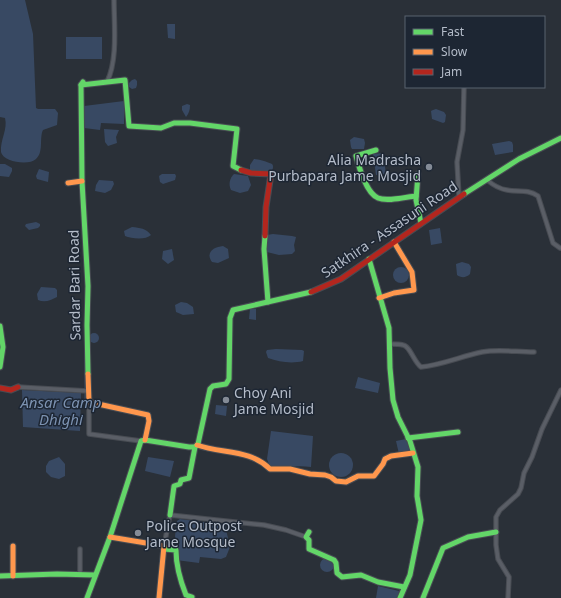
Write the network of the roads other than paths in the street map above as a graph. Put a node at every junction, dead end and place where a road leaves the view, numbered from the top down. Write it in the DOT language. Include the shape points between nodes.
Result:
graph roads {
  1 [pos="114,0"];
  2 [pos="106,83"];
  3 [pos="464,88"];
  4 [pos="561,138"];
  5 [pos="376,150"];
  6 [pos="418,174"];
  7 [pos="487,180"];
  8 [pos="82,181"];
  9 [pos="68,183"];
  10 [pos="416,196"];
  11 [pos="459,197"];
  12 [pos="421,223"];
  13 [pos="394,242"];
  14 [pos="560,248"];
  15 [pos="369,259"];
  16 [pos="379,298"];
  17 [pos="268,302"];
  18 [pos="0,326"];
  19 [pos="390,344"];
  20 [pos="534,352"];
  21 [pos="0,367"];
  22 [pos="18,387"];
  23 [pos="0,388"];
  24 [pos="561,390"];
  25 [pos="88,391"];
  26 [pos="89,402"];
  27 [pos="458,432"];
  28 [pos="408,438"];
  29 [pos="143,441"];
  30 [pos="196,446"];
  31 [pos="414,453"];
  32 [pos="170,515"];
  33 [pos="496,532"];
  34 [pos="308,535"];
  35 [pos="110,537"];
  36 [pos="13,546"];
  37 [pos="164,547"];
  38 [pos="80,549"];
  39 [pos="80,575"];
  40 [pos="95,575"];
  41 [pos="0,576"];
  42 [pos="13,576"];
  43 [pos="404,587"];
  44 [pos="86,598"];
  45 [pos="160,598"];
  46 [pos="191,598"];
  47 [pos="400,598"];
  48 [pos="423,598"];
  49 [pos="508,598"];
  1 -- 2 [label="street" via="111,73"];
  2 -- 8 [label="main road, Sardar Bari Road" via="82,84"];
  2 -- 17 [label="main road" via="125,80 128,126 161,128 174,123 190,123 237,129 233,166 252,173 271,174 264,249"];
  3 -- 11 [label="street" via="457,162"];
  4 -- 7 [label="main road, Satkhira - Assasuni Road" via="519,159"];
  5 -- 10 [label="main road" via="356,156 361,173 373,194 378,198"];
  6 -- 10 [label="main road"];
  7 -- 11 [label="main road, Satkhira - Assasuni Road"];
  7 -- 14 [label="street" via="496,187 532,192 538,196 553,243"];
  8 -- 9 [label="main road"];
  8 -- 25 [label="main road, Sardar Bari Road" via="88,286"];
  10 -- 12 [label="main road"];
  11 -- 12 [label="main road, Satkhira - Assasuni Road"];
  12 -- 13 [label="main road, Satkhira - Assasuni Road"];
  13 -- 15 [label="main road, Satkhira - Assasuni Road"];
  13 -- 16 [label="main road" via="412,272 414,290"];
  15 -- 16 [label="main road"];
  15 -- 17 [label="main road, Satkhira - Assasuni Road" via="340,279 313,292"];
  16 -- 19 [label="main road" via="389,328"];
  17 -- 30 [label="main road, Satkhira - Assasuni Road" via="233,310 230,318 229,380 226,384 213,386 210,390"];
  18 -- 21 [label="main road" via="3,355"];
  19 -- 20 [label="street" via="404,344 421,367 481,352"];
  19 -- 28 [label="main road" via="393,400"];
  22 -- 23 [label="main road" via="11,390"];
  22 -- 25 [label="street"];
  24 -- 33 [label="street" via="542,429 518,494 496,517"];
  25 -- 26 [label="main road, Sardar Bari Road"];
  26 -- 29 [label="street" via="89,434"];
  26 -- 29 [label="main road" via="148,415 149,421"];
  27 -- 28 [label="main road"];
  28 -- 31 [label="main road"];
  29 -- 30 [label="main road"];
  29 -- 35 [label="main road"];
  30 -- 31 [label="main road" via="244,454 262,461 270,469 290,469 325,475 336,481 346,482 358,476 374,476 385,459 391,456"];
  30 -- 32 [label="main road" via="190,476 187,480 181,480 180,484 174,485"];
  31 -- 43 [label="main road" via="418,467 421,520 410,575"];
  32 -- 34 [label="street" via="264,525"];
  32 -- 37 [label="street"];
  33 -- 48 [label="main road" via="468,537 443,548"];
  33 -- 49 [label="street" via="498,559 509,577"];
  34 -- 43 [label="main road" via="310,551 332,558 336,563 337,573 342,577 361,575 378,582"];
  35 -- 37 [label="main road"];
  35 -- 40 [label="main road"];
  36 -- 42 [label="main road"];
  37 -- 45 [label="main road"];
  37 -- 46 [label="main road" via="176,550 181,582 186,595"];
  38 -- 39 [label="street"];
  39 -- 40 [label="main road"];
  39 -- 42 [label="main road"];
  40 -- 44 [label="main road"];
  41 -- 42 [label="main road"];
  43 -- 47 [label="main road"];
}
